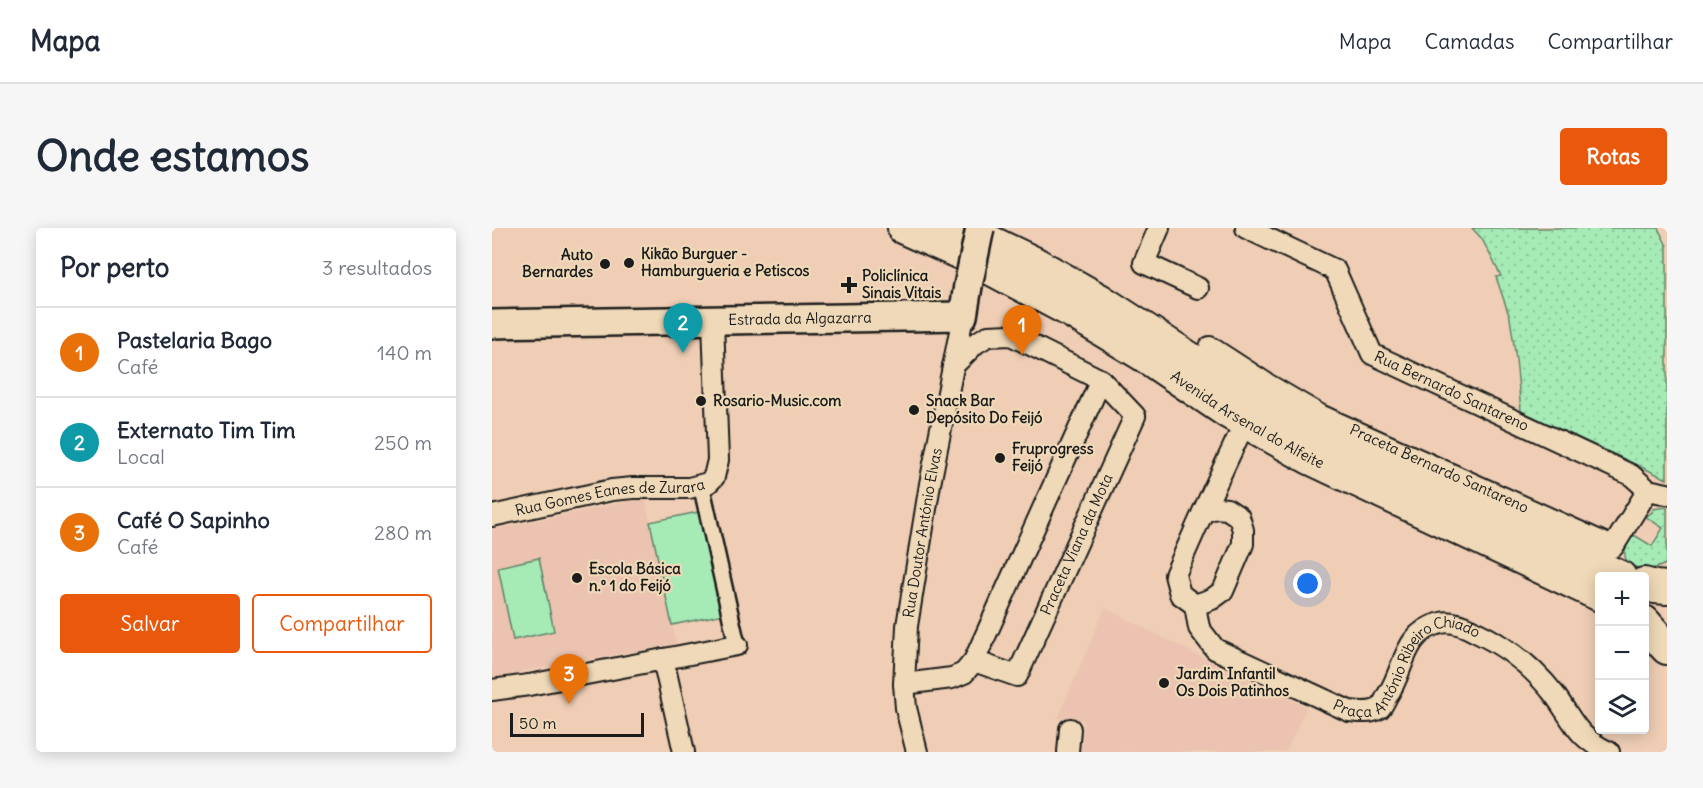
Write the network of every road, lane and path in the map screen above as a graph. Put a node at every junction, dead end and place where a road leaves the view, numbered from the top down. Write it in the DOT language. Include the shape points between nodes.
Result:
graph roads {
  1 [pos="904,228"];
  2 [pos="961,228"];
  3 [pos="980,228"];
  4 [pos="1160,228"];
  5 [pos="1246,228"];
  6 [pos="1198,288"];
  7 [pos="963,316"];
  8 [pos="713,321"];
  9 [pos="492,324"];
  10 [pos="1210,347"];
  11 [pos="953,366"];
  12 [pos="1101,380"];
  13 [pos="1245,422"];
  14 [pos="701,484"];
  15 [pos="1658,492"];
  16 [pos="1203,512"];
  17 [pos="492,516"];
  18 [pos="1611,572"];
  19 [pos="1649,585"];
  20 [pos="1667,588"];
  21 [pos="1595,593"];
  22 [pos="1195,605"];
  23 [pos="1648,626"];
  24 [pos="737,645"];
  25 [pos="1667,648"];
  26 [pos="663,659"];
  27 [pos="974,661"];
  28 [pos="904,684"];
  29 [pos="492,690"];
  30 [pos="1070,729"];
  31 [pos="1605,751"];
  32 [pos="684,752"];
  33 [pos="917,752"];
  34 [pos="1068,752"];
  1 -- 13 [label="main road, Avenida Arsenal do Alfeite" via="1071,311"];
  2 -- 18 [label="main road, Avenida Arsenal do Alfeite" via="1101,301 1297,425"];
  3 -- 7 [label="main road, bridge"];
  4 -- 6 [label="street" via="1144,263"];
  5 -- 15 [label="street, Rua Bernardo Santareno" via="1335,270 1372,354 1631,475"];
  7 -- 8 [label="main road, Estrada da Algazarra"];
  7 -- 11 [label="street, Rua Doutor António Elvas"];
  8 -- 9 [label="main road, Estrada da Algazarra"];
  8 -- 14 [label="street, Rua Gomes Eanes de Zurara" via="718,460 714,477"];
  10 -- 15 [label="street, Praceta Bernardo Santareno" via="1320,415 1613,547"];
  11 -- 12 [label="street, Praceta Viana da Mota" via="988,336 1011,335"];
  11 -- 28 [label="street, Rua Doutor António Elvas" via="907,626"];
  12 -- 27 [label="street"];
  12 -- 27 [label="street, Praceta Viana da Mota" via="1135,416 1017,676"];
  13 -- 16 [label="street, Praça António Ribeiro Chiado"];
  13 -- 21 [label="main road, Avenida Arsenal do Alfeite" via="1330,468"];
  14 -- 17 [label="street, Rua Gomes Eanes de Zurara" via="689,488 612,490"];
  14 -- 24 [label="street"];
  16 -- 22 [label="street, Praça António Ribeiro Chiado" via="1175,575 1180,594"];
  16 -- 22 [label="street" via="1227,509 1239,517 1243,544 1223,591"];
  19 -- 20 [label="main road"];
  22 -- 31 [label="street, Praça António Ribeiro Chiado" via="1199,628 1215,649 1349,711 1366,713 1380,707 1412,642 1424,629 1444,622 1465,626 1508,649 1526,664 1587,740"];
  23 -- 25 [label="main road"];
  24 -- 26 [label="street"];
  26 -- 29 [label="street"];
  26 -- 32 [label="street"];
  27 -- 28 [label="street" via="964,673 952,678"];
  28 -- 33 [label="street, Rua Doutor António Elvas"];
  30 -- 34 [label="street"];
}
